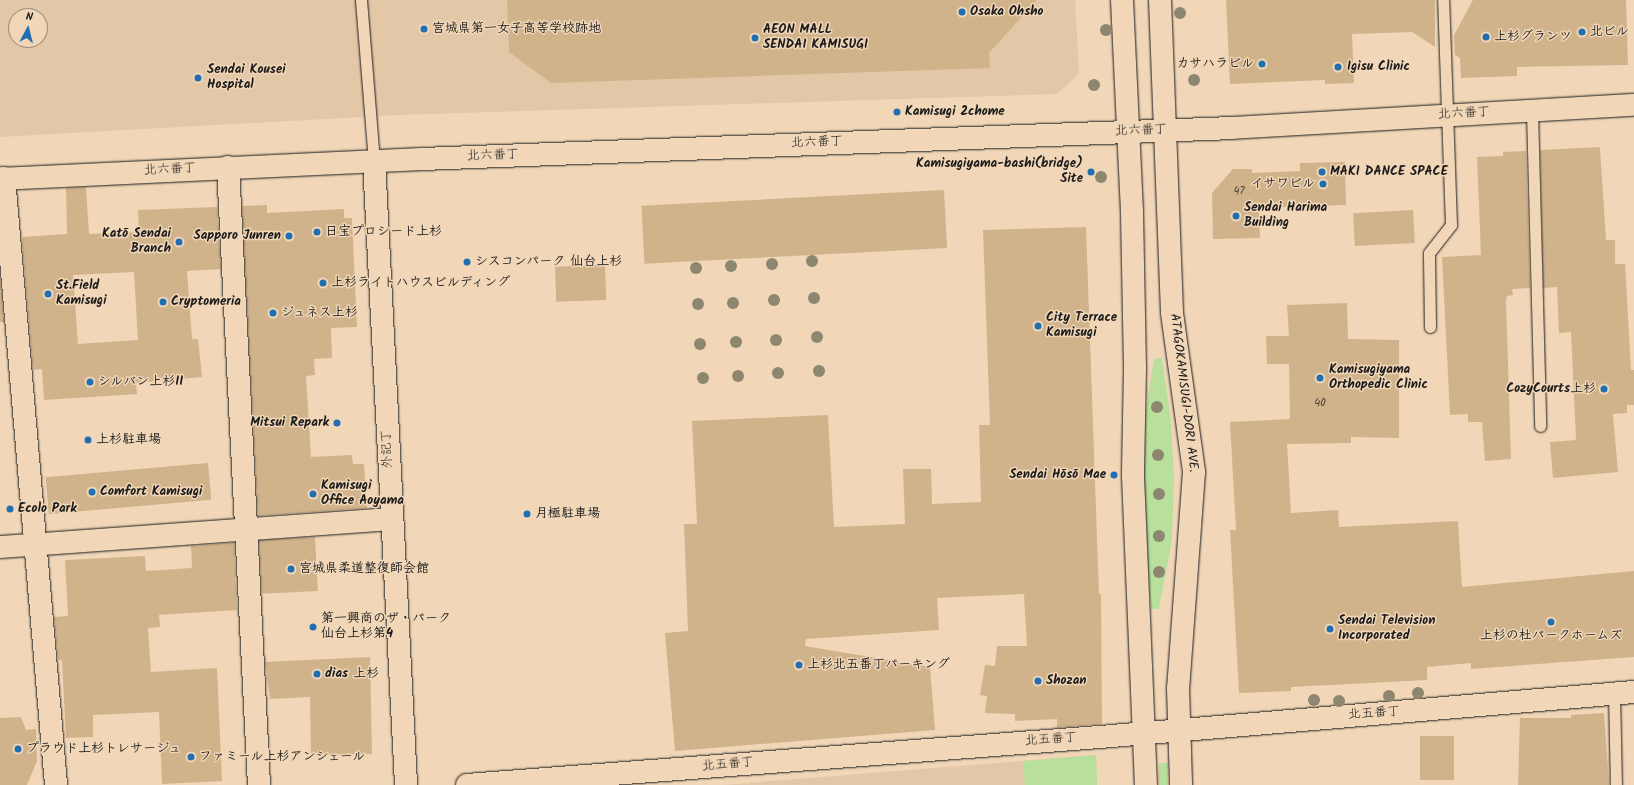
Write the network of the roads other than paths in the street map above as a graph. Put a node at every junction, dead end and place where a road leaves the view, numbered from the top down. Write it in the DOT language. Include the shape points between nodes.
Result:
graph roads {
  1 [pos="361,0"];
  2 [pos="1122,0"];
  3 [pos="1160,0"];
  4 [pos="1443,0"];
  5 [pos="1634,105"];
  6 [pos="1532,111"];
  7 [pos="1448,114"];
  8 [pos="1165,130"];
  9 [pos="1128,131"];
  10 [pos="374,161"];
  11 [pos="228,168"];
  12 [pos="2,179"];
  13 [pos="1430,327"];
  14 [pos="1540,426"];
  15 [pos="391,520"];
  16 [pos="247,529"];
  17 [pos="36,544"];
  18 [pos="0,547"];
  19 [pos="1624,692"];
  20 [pos="1180,730"];
  21 [pos="1144,733"];
  22 [pos="56,785"];
  23 [pos="259,785"];
  24 [pos="406,785"];
  25 [pos="467,785"];
  26 [pos="1146,785"];
  27 [pos="1181,785"];
  28 [pos="1616,785"];
  1 -- 10 [label="lane"];
  2 -- 9 [label="street"];
  3 -- 8 [label="street, ATAGOKAMISUGI-DORI AVE."];
  4 -- 7 [label="lane"];
  5 -- 6 [label="street, 北六番丁"];
  6 -- 7 [label="street, 北六番丁"];
  6 -- 14 [label="lane"];
  7 -- 8 [label="street, 北六番丁"];
  7 -- 13 [label="lane" via="1451,225 1429,252"];
  8 -- 9 [label="street, 北六番丁"];
  8 -- 20 [label="street, ATAGOKAMISUGI-DORI AVE." via="1172,313 1194,472 1178,688"];
  9 -- 10 [label="street, 北六番丁"];
  9 -- 21 [label="street" via="1135,368 1133,476"];
  10 -- 11 [label="street, 北六番丁"];
  10 -- 15 [label="street, 外記丁"];
  11 -- 12 [label="street, 北六番丁"];
  11 -- 16 [label="street"];
  12 -- 17 [label="street"];
  15 -- 16 [label="street"];
  15 -- 24 [label="street, 外記丁"];
  16 -- 17 [label="street"];
  16 -- 23 [label="street"];
  17 -- 18 [label="street"];
  17 -- 22 [label="street"];
  19 -- 20 [label="street, 北五番丁"];
  19 -- 28 [label="lane"];
  20 -- 21 [label="street, 北五番丁"];
  20 -- 27 [label="street, ATAGOKAMISUGI-DORI AVE."];
  21 -- 25 [label="street, 北五番丁"];
  21 -- 26 [label="street"];
}
